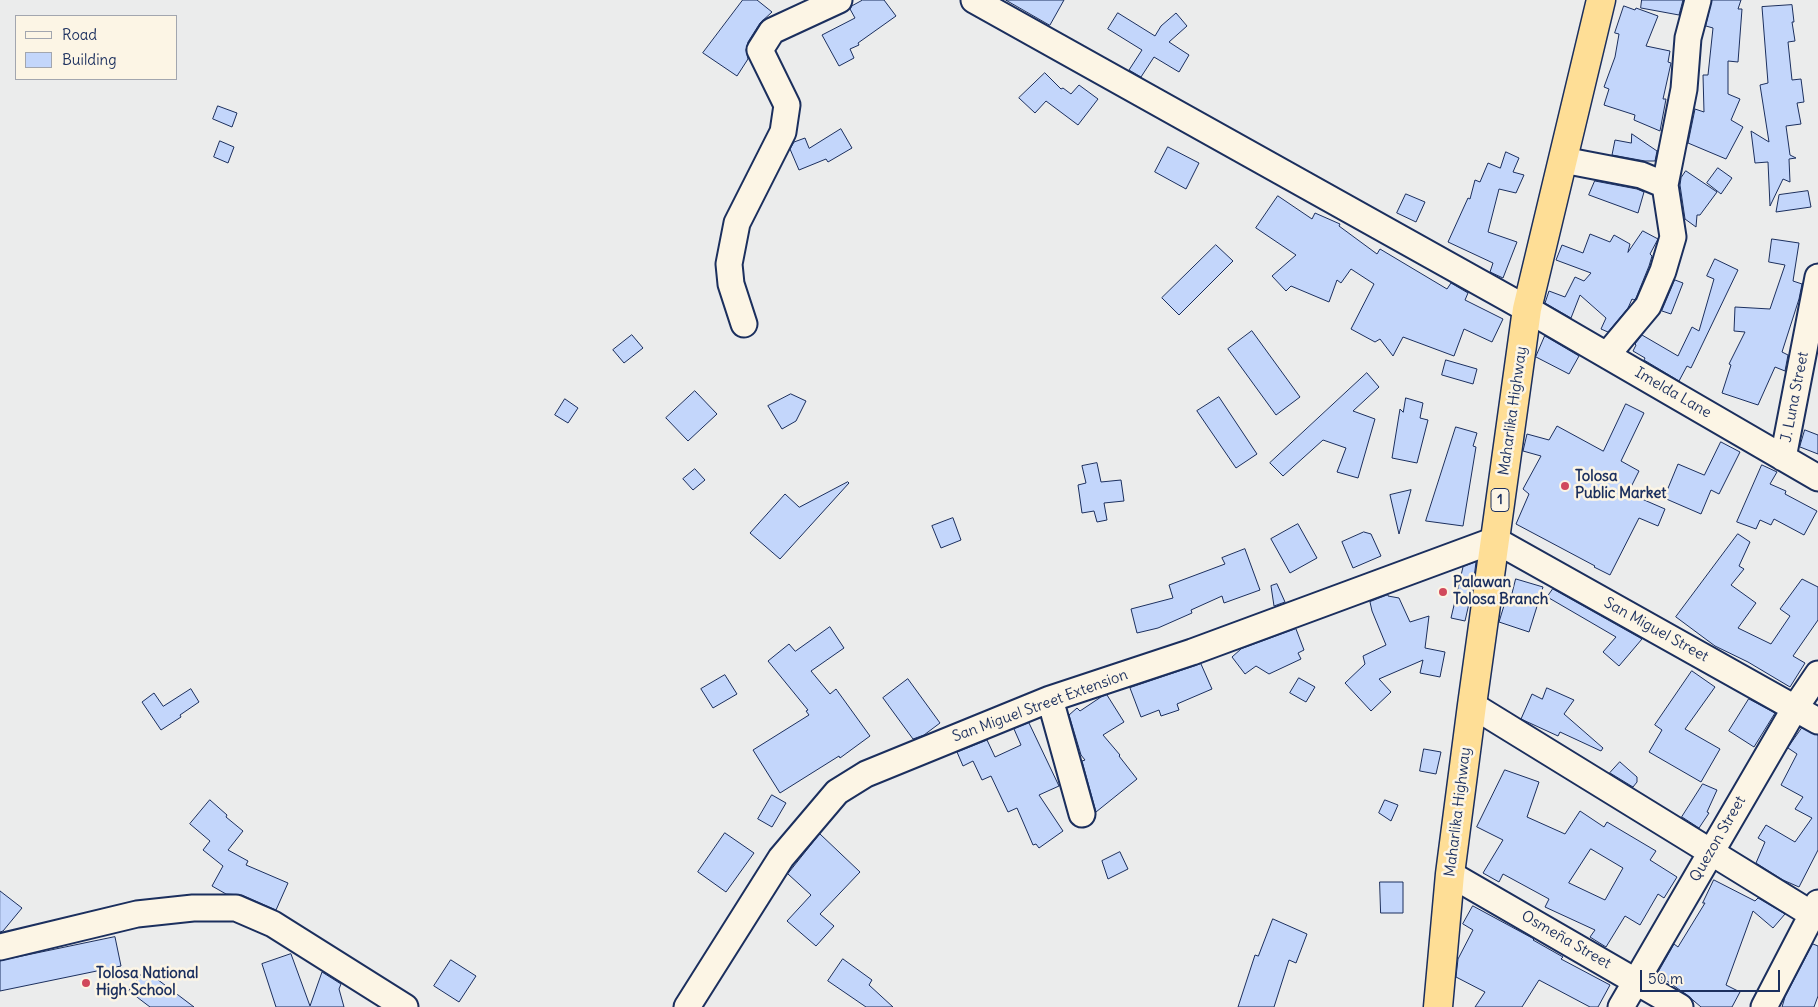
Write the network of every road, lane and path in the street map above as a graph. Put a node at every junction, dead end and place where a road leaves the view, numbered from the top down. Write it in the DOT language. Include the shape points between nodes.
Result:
graph roads {
  1 [pos="839,0"];
  2 [pos="974,0"];
  3 [pos="1601,0"];
  4 [pos="1698,0"];
  5 [pos="1562,160"];
  6 [pos="1666,185"];
  7 [pos="1818,277"];
  8 [pos="1527,308"];
  9 [pos="744,324"];
  10 [pos="1607,355"];
  11 [pos="1783,458"];
  12 [pos="1818,478"];
  13 [pos="1495,540"];
  14 [pos="1818,674"];
  15 [pos="1050,699"];
  16 [pos="1472,705"];
  17 [pos="1795,708"];
  18 [pos="1818,722"];
  19 [pos="1082,814"];
  20 [pos="1710,853"];
  21 [pos="1450,874"];
  22 [pos="1816,912"];
  23 [pos="0,947"];
  24 [pos="1637,980"];
  25 [pos="405,1007"];
  26 [pos="688,1007"];
  27 [pos="1438,1007"];
  28 [pos="1621,1007"];
  29 [pos="1680,1007"];
  30 [pos="1764,1007"];
  1 -- 9 [label="street" via="772,31 760,50 787,105 783,132 737,223 729,264 730,284"];
  2 -- 8 [label="street, Imelda Lane"];
  3 -- 5 [label="highway, Maharlika Highway / 1"];
  4 -- 6 [label="street" via="1688,38 1684,89"];
  5 -- 6 [label="street" via="1641,175"];
  5 -- 8 [label="highway, Maharlika Highway / 1"];
  6 -- 10 [label="street" via="1673,237 1663,271 1648,306"];
  7 -- 11 [label="street, J. Luna Street"];
  8 -- 10 [label="street, Imelda Lane"];
  8 -- 13 [label="highway, Maharlika Highway / 1"];
  10 -- 11 [label="street, Imelda Lane"];
  11 -- 12 [label="street, Imelda Lane"];
  13 -- 15 [label="street, San Miguel Street Extension" via="1192,652"];
  13 -- 16 [label="highway, Maharlika Highway / 1"];
  13 -- 17 [label="street, San Miguel Street"];
  14 -- 17 [label="street, Quezon Street"];
  15 -- 19 [label="street"];
  15 -- 26 [label="street, San Miguel Street Extension" via="866,774 836,792 781,858"];
  16 -- 20 [label="street"];
  16 -- 21 [label="highway, Maharlika Highway / 1"];
  17 -- 18 [label="street, San Miguel Street"];
  17 -- 20 [label="street, Quezon Street"];
  20 -- 22 [label="street"];
  20 -- 24 [label="street, Quezon Street"];
  21 -- 24 [label="street, Osmeña Street"];
  21 -- 27 [label="highway, Maharlika Highway / 1"];
  22 -- 30 [label="street"];
  23 -- 25 [label="street" via="137,914 193,908 236,908 273,924"];
  24 -- 28 [label="street, Quezon Street"];
  24 -- 29 [label="street, Osmeña Street"];
}
